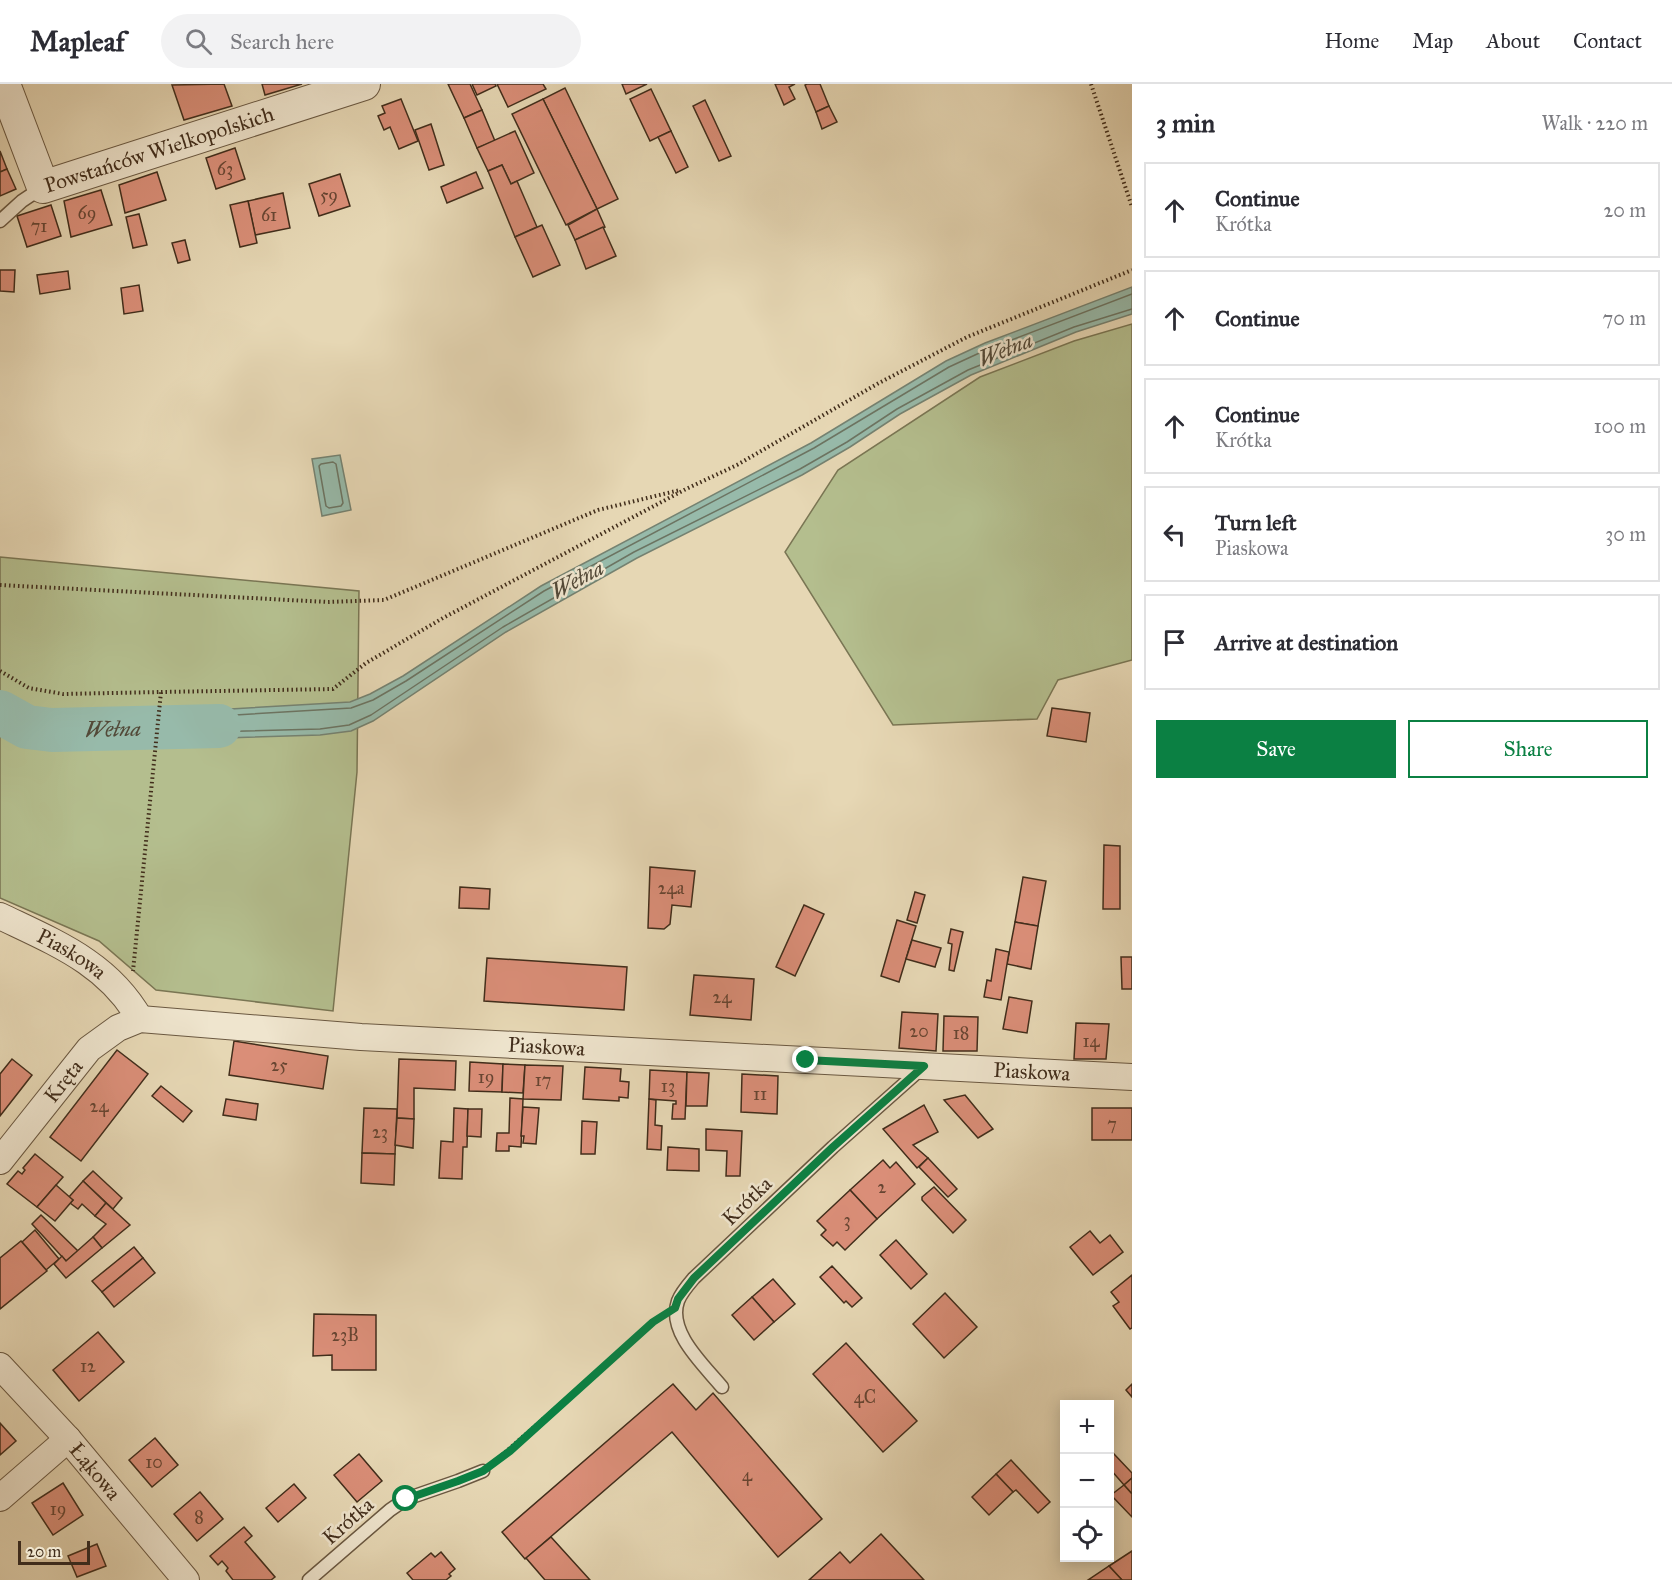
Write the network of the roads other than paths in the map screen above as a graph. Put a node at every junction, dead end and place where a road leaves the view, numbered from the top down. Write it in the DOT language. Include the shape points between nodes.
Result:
graph roads {
  1 [pos="4,84"];
  2 [pos="364,84"];
  3 [pos="43,187"];
  4 [pos="0,221"];
  5 [pos="0,916"];
  6 [pos="135,1010"];
  7 [pos="924,1066"];
  8 [pos="1132,1077"];
  9 [pos="2,1153"];
  10 [pos="0,1366"];
  11 [pos="722,1387"];
  12 [pos="68,1439"];
  13 [pos="483,1471"];
  14 [pos="0,1498"];
  15 [pos="186,1580"];
  16 [pos="309,1580"];
  1 -- 3 [label="street"];
  2 -- 3 [label="street, Powstańców Wielkopolskich"];
  3 -- 4 [label="lane, Powstańców Wielkopolskich"];
  5 -- 6 [label="street, Piaskowa" via="92,963"];
  6 -- 7 [label="street, Piaskowa" via="361,1037"];
  6 -- 9 [label="street, Kręta" via="89,1049"];
  7 -- 8 [label="street, Piaskowa"];
  7 -- 11 [label="lane, Krótka" via="694,1278 678,1299 675,1318 681,1335"];
  10 -- 12 [label="street, Łąkowa"];
  12 -- 14 [label="street"];
  12 -- 15 [label="street, Łąkowa"];
  13 -- 16 [label="lane, Krótka" via="406,1499"];
}
